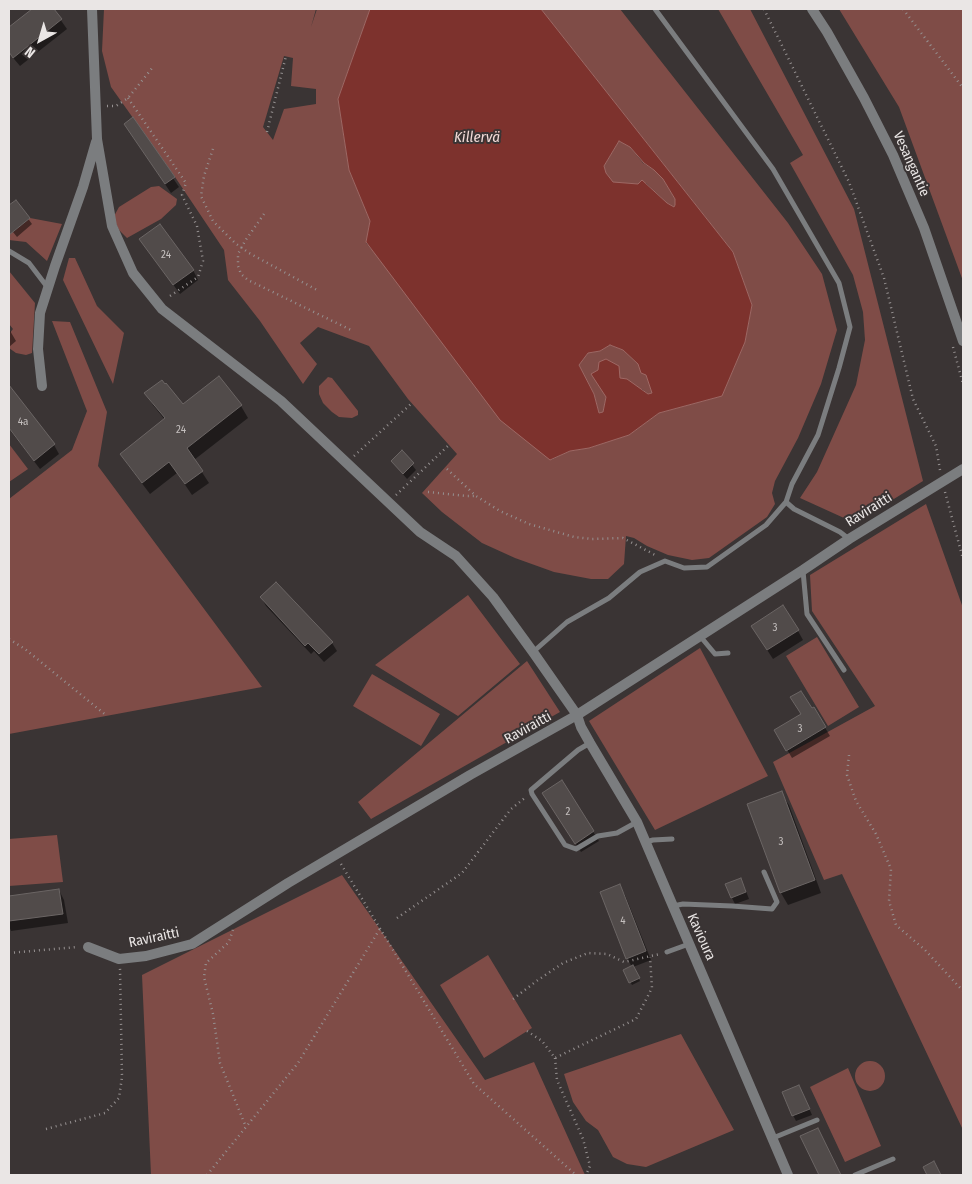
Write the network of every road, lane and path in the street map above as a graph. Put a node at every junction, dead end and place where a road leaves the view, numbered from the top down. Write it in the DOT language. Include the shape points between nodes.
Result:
graph roads {
  1 [pos="92,9"];
  2 [pos="655,9"];
  3 [pos="764,9"];
  4 [pos="812,9"];
  5 [pos="903,9"];
  6 [pos="286,56"];
  7 [pos="153,67"];
  8 [pos="963,88"];
  9 [pos="128,98"];
  10 [pos="96,105"];
  11 [pos="267,132"];
  12 [pos="97,139"];
  13 [pos="213,149"];
  14 [pos="264,214"];
  15 [pos="9,251"];
  16 [pos="48,288"];
  17 [pos="317,290"];
  18 [pos="162,309"];
  19 [pos="350,330"];
  20 [pos="963,341"];
  21 [pos="952,346"];
  22 [pos="963,384"];
  23 [pos="42,386"];
  24 [pos="412,403"];
  25 [pos="449,445"];
  26 [pos="346,463"];
  27 [pos="447,469"];
  28 [pos="963,469"];
  29 [pos="942,481"];
  30 [pos="428,492"];
  31 [pos="476,496"];
  32 [pos="388,502"];
  33 [pos="786,502"];
  34 [pos="849,539"];
  35 [pos="963,559"];
  36 [pos="665,561"];
  37 [pos="803,570"];
  38 [pos="700,636"];
  39 [pos="9,638"];
  40 [pos="533,652"];
  41 [pos="728,653"];
  42 [pos="844,670"];
  43 [pos="577,715"];
  44 [pos="107,716"];
  45 [pos="590,743"];
  46 [pos="849,755"];
  47 [pos="531,790"];
  48 [pos="637,822"];
  49 [pos="672,839"];
  50 [pos="646,842"];
  51 [pos="336,855"];
  52 [pos="764,872"];
  53 [pos="672,906"];
  54 [pos="239,915"];
  55 [pos="397,918"];
  56 [pos="381,927"];
  57 [pos="689,944"];
  58 [pos="88,947"];
  59 [pos="667,952"];
  60 [pos="9,953"];
  61 [pos="650,957"];
  62 [pos="119,960"];
  63 [pos="963,991"];
  64 [pos="513,1000"];
  65 [pos="527,1031"];
  66 [pos="555,1058"];
  67 [pos="817,1120"];
  68 [pos="246,1127"];
  69 [pos="46,1129"];
  70 [pos="773,1138"];
  71 [pos="893,1159"];
  72 [pos="207,1175"];
  73 [pos="576,1175"];
  74 [pos="586,1175"];
  75 [pos="788,1175"];
  76 [pos="855,1175"];
  1 -- 10 [label="street"];
  2 -- 33 [label="lane" via="774,169 839,283 850,327 818,435"];
  3 -- 29 [label="path" via="849,182 884,278 913,399 936,446"];
  4 -- 20 [label="street, Vesangantie" via="893,155 924,228"];
  5 -- 8 [label="path"];
  6 -- 11 [label="path"];
  7 -- 9 [label="path"];
  9 -- 10 [label="path" via="116,106"];
  9 -- 18 [label="path" via="186,183 182,195 197,226 203,262 198,277 168,297"];
  10 -- 12 [label="street"];
  12 -- 16 [label="street"];
  12 -- 18 [label="street, Kavioura" via="112,226 133,272"];
  13 -- 17 [label="path" via="201,196 214,220 234,243"];
  14 -- 19 [label="path" via="238,254 241,274"];
  15 -- 16 [label="lane" via="29,264"];
  16 -- 23 [label="street" via="40,313 38,349"];
  18 -- 26 [label="street, Kavioura" via="281,401"];
  21 -- 22 [label="path"];
  24 -- 26 [label="path"];
  25 -- 32 [label="path"];
  26 -- 32 [label="street, Kavioura"];
  27 -- 31 [label="path"];
  28 -- 29 [label="street, Raviraitti"];
  29 -- 34 [label="street, Raviraitti"];
  29 -- 35 [label="path"];
  30 -- 31 [label="path"];
  31 -- 36 [label="path" via="530,524 592,540 622,538"];
  32 -- 40 [label="street, Kavioura" via="420,532 456,556 493,597"];
  33 -- 34 [label="lane"];
  33 -- 36 [label="lane" via="766,525 707,567 684,568"];
  34 -- 37 [label="street, Raviraitti"];
  36 -- 40 [label="lane" via="640,572 609,598 567,622"];
  37 -- 38 [label="street, Raviraitti"];
  37 -- 42 [label="lane" via="806,614"];
  38 -- 41 [label="lane" via="715,654"];
  38 -- 43 [label="street, Raviraitti"];
  39 -- 44 [label="path"];
  40 -- 43 [label="street, Kavioura"];
  43 -- 45 [label="street, Kavioura"];
  43 -- 51 [label="street, Raviraitti"];
  45 -- 47 [label="lane"];
  45 -- 48 [label="street, Kavioura"];
  46 -- 63 [label="path" via="847,775 856,801 876,834 891,869 889,901 896,925 926,950"];
  47 -- 48 [label="lane" via="565,845 576,849 598,836 617,833"];
  47 -- 55 [label="path" via="511,809 462,873"];
  48 -- 50 [label="street, Kavioura"];
  49 -- 50 [label="lane"];
  50 -- 53 [label="street, Kavioura"];
  51 -- 54 [label="street, Raviraitti"];
  51 -- 56 [label="path"];
  52 -- 53 [label="lane" via="776,902 772,909"];
  53 -- 57 [label="street, Kavioura"];
  54 -- 62 [label="street, Raviraitti" via="192,944"];
  54 -- 68 [label="path" via="229,942 206,963 204,977 220,1063"];
  56 -- 68 [label="path" via="298,1063"];
  56 -- 73 [label="path" via="474,1084"];
  57 -- 59 [label="lane"];
  57 -- 70 [label="street, Kavioura"];
  58 -- 60 [label="path"];
  58 -- 62 [label="street, Raviraitti"];
  59 -- 61 [label="path"];
  61 -- 64 [label="path" via="624,962 608,954 588,953 563,964"];
  61 -- 66 [label="path" via="652,988 636,1019"];
  62 -- 69 [label="path" via="122,1077 119,1098 105,1113"];
  65 -- 66 [label="path" via="542,1041"];
  66 -- 74 [label="path" via="557,1080 583,1139 590,1166"];
  67 -- 70 [label="lane"];
  68 -- 72 [label="path"];
  70 -- 75 [label="street, Kavioura"];
  71 -- 76 [label="lane"];
}
